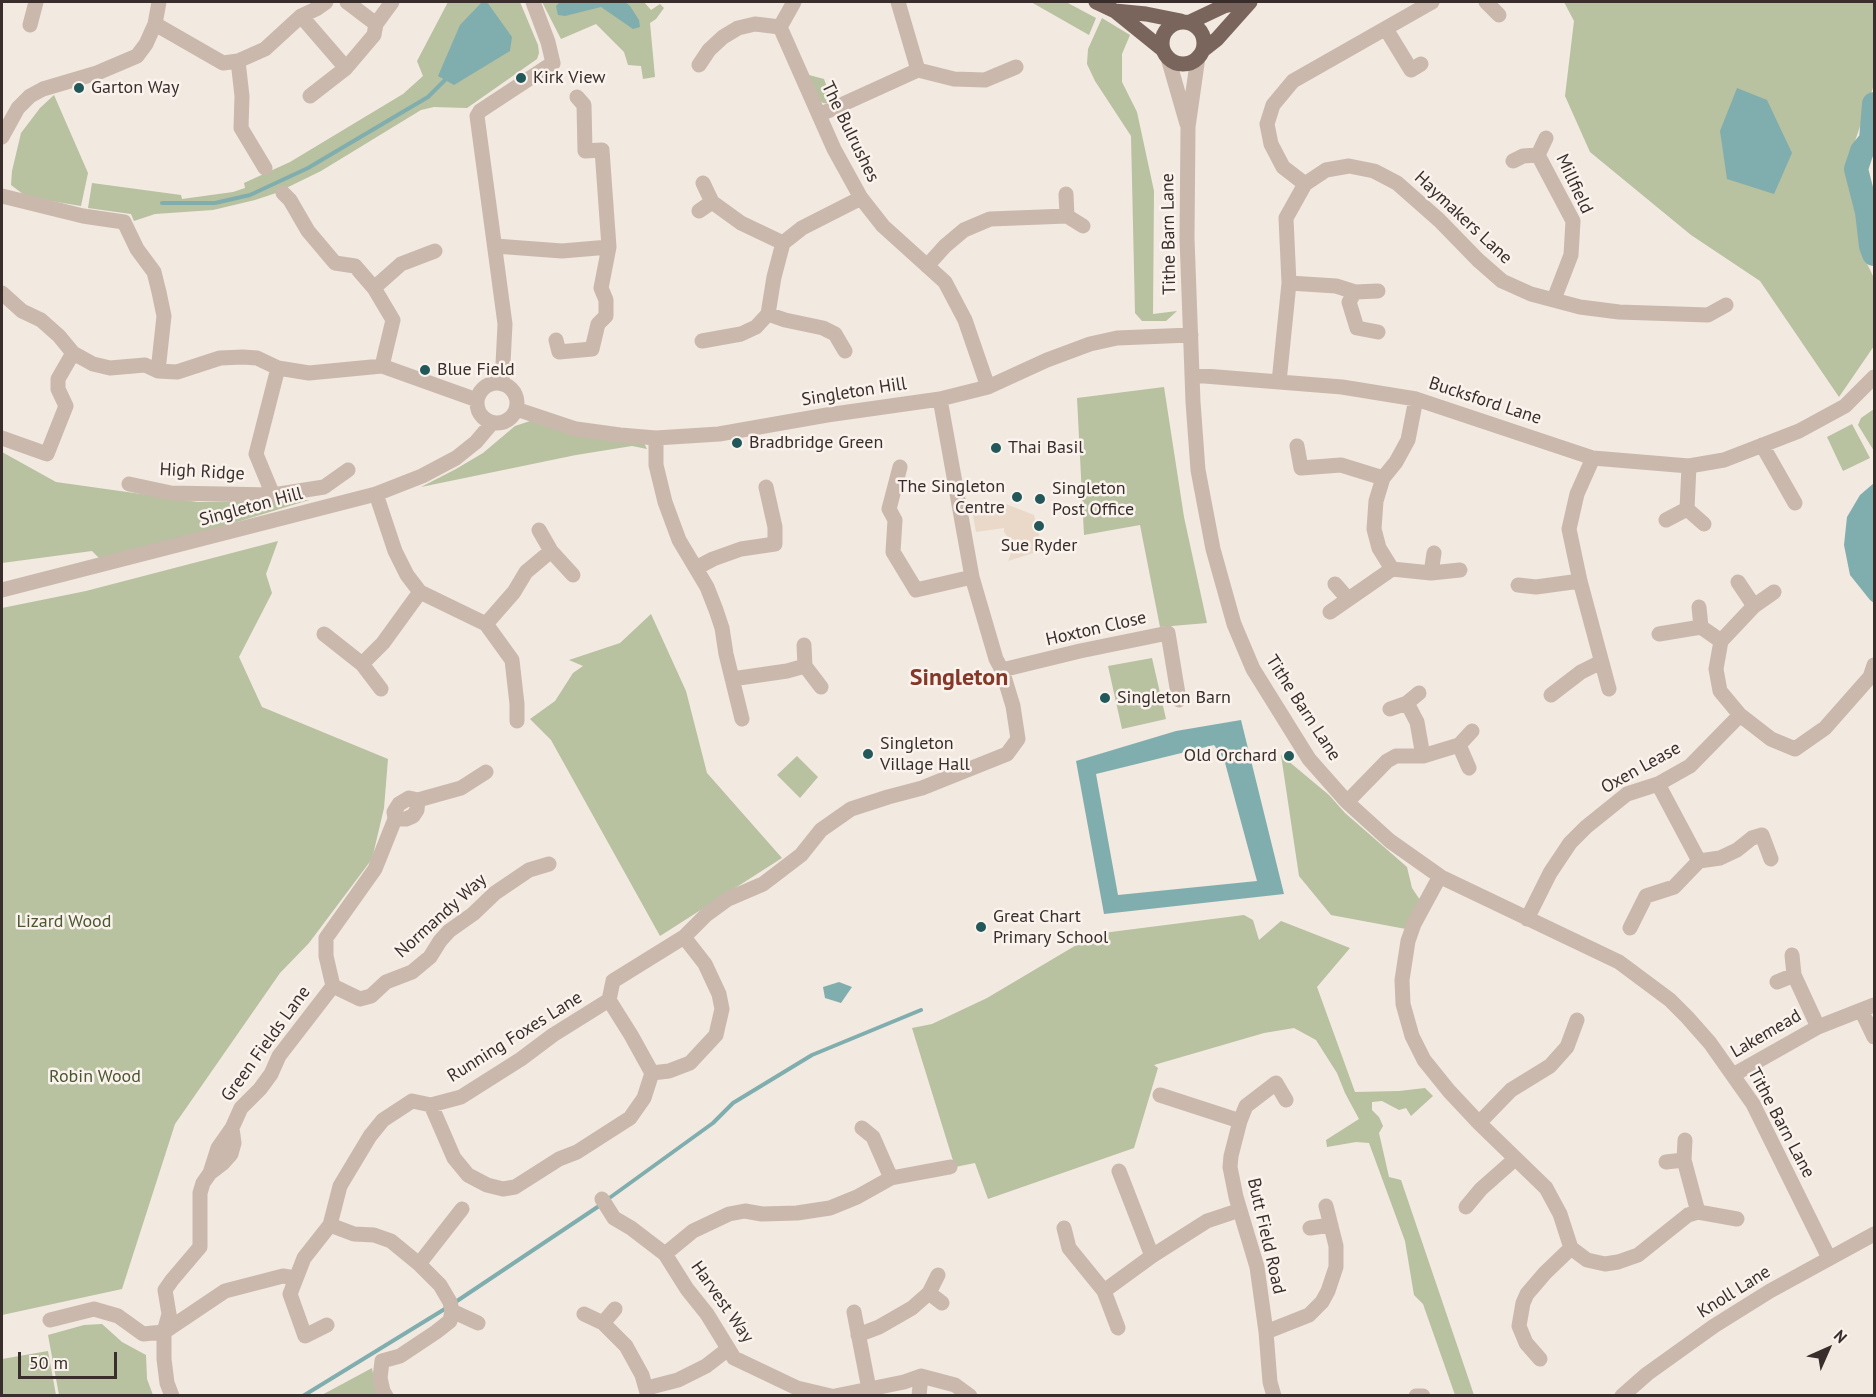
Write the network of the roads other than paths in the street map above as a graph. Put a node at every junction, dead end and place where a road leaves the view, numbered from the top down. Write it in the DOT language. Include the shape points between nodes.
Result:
graph roads {
  1 [pos="36,2"];
  2 [pos="159,2"];
  3 [pos="326,2"];
  4 [pos="347,2"];
  5 [pos="392,2"];
  6 [pos="533,2"];
  7 [pos="794,2"];
  8 [pos="898,2"];
  9 [pos="1096,2"];
  10 [pos="1241,2"];
  11 [pos="1250,2"];
  12 [pos="1432,2"];
  13 [pos="1486,2"];
  14 [pos="1115,11"];
  15 [pos="1499,15"];
  16 [pos="302,16"];
  17 [pos="1185,22"];
  18 [pos="155,24"];
  19 [pos="376,24"];
  20 [pos="30,25"];
  21 [pos="780,27"];
  22 [pos="1386,29"];
  23 [pos="1165,53"];
  24 [pos="1201,54"];
  25 [pos="238,61"];
  26 [pos="1421,64"];
  27 [pos="699,65"];
  28 [pos="1016,67"];
  29 [pos="346,68"];
  30 [pos="918,70"];
  31 [pos="310,96"];
  32 [pos="577,97"];
  33 [pos="819,115"];
  34 [pos="1188,127"];
  35 [pos="2,137"];
  36 [pos="1546,138"];
  37 [pos="1538,155"];
  38 [pos="1513,161"];
  39 [pos="265,168"];
  40 [pos="703,183"];
  41 [pos="1305,184"];
  42 [pos="283,193"];
  43 [pos="1066,194"];
  44 [pos="2,196"];
  45 [pos="861,198"];
  46 [pos="712,202"];
  47 [pos="699,211"];
  48 [pos="1067,216"];
  49 [pos="1083,226"];
  50 [pos="783,243"];
  51 [pos="495,246"];
  52 [pos="609,248"];
  53 [pos="435,251"];
  54 [pos="927,266"];
  55 [pos="1289,283"];
  56 [pos="374,288"];
  57 [pos="1378,291"];
  58 [pos="1355,292"];
  59 [pos="2,293"];
  60 [pos="1554,299"];
  61 [pos="1726,305"];
  62 [pos="768,314"];
  63 [pos="1378,332"];
  64 [pos="1191,335"];
  65 [pos="556,340"];
  66 [pos="702,341"];
  67 [pos="844,351"];
  68 [pos="73,353"];
  69 [pos="382,366"];
  70 [pos="278,368"];
  71 [pos="159,371"];
  72 [pos="1192,375"];
  73 [pos="1875,377"];
  74 [pos="1279,382"];
  75 [pos="502,384"];
  76 [pos="988,387"];
  77 [pos="940,399"];
  78 [pos="1416,399"];
  79 [pos="477,400"];
  80 [pos="516,409"];
  81 [pos="492,423"];
  82 [pos="2,438"];
  83 [pos="656,438"];
  84 [pos="1762,445"];
  85 [pos="1298,446"];
  86 [pos="1593,458"];
  87 [pos="1689,466"];
  88 [pos="900,467"];
  89 [pos="348,470"];
  90 [pos="1383,478"];
  91 [pos="129,484"];
  92 [pos="766,487"];
  93 [pos="376,494"];
  94 [pos="273,495"];
  95 [pos="1795,503"];
  96 [pos="1687,509"];
  97 [pos="1666,520"];
  98 [pos="1704,524"];
  99 [pos="539,530"];
  100 [pos="551,551"];
  101 [pos="1434,553"];
  102 [pos="696,568"];
  103 [pos="1392,569"];
  104 [pos="1460,570"];
  105 [pos="1431,573"];
  106 [pos="573,575"];
  107 [pos="972,577"];
  108 [pos="1580,581"];
  109 [pos="1738,582"];
  110 [pos="1335,584"];
  111 [pos="1518,585"];
  112 [pos="2,590"];
  113 [pos="420,592"];
  114 [pos="1774,592"];
  115 [pos="1348,599"];
  116 [pos="1754,606"];
  117 [pos="1699,607"];
  118 [pos="1330,612"];
  119 [pos="486,624"];
  120 [pos="1701,627"];
  121 [pos="324,634"];
  122 [pos="1659,634"];
  123 [pos="1721,641"];
  124 [pos="804,645"];
  125 [pos="1601,662"];
  126 [pos="362,664"];
  127 [pos="805,666"];
  128 [pos="1002,670"];
  129 [pos="1873,674"];
  130 [pos="732,679"];
  131 [pos="821,687"];
  132 [pos="381,689"];
  133 [pos="1609,689"];
  134 [pos="1419,693"];
  135 [pos="1551,694"];
  136 [pos="1179,700"];
  137 [pos="1407,703"];
  138 [pos="1390,709"];
  139 [pos="1740,715"];
  140 [pos="742,719"];
  141 [pos="517,722"];
  142 [pos="1472,731"];
  143 [pos="1459,745"];
  144 [pos="1423,756"];
  145 [pos="1470,768"];
  146 [pos="486,772"];
  147 [pos="1658,784"];
  148 [pos="1347,802"];
  149 [pos="1771,859"];
  150 [pos="1698,861"];
  151 [pos="549,864"];
  152 [pos="1440,876"];
  153 [pos="1527,919"];
  154 [pos="1630,928"];
  155 [pos="684,937"];
  156 [pos="1792,955"];
  157 [pos="1794,975"];
  158 [pos="1777,982"];
  159 [pos="333,986"];
  160 [pos="609,1000"];
  161 [pos="1868,1008"];
  162 [pos="1577,1020"];
  163 [pos="1818,1027"];
  164 [pos="1875,1037"];
  165 [pos="652,1073"];
  166 [pos="1733,1075"];
  167 [pos="1160,1095"];
  168 [pos="1286,1100"];
  169 [pos="431,1105"];
  170 [pos="1240,1121"];
  171 [pos="1479,1123"];
  172 [pos="862,1128"];
  173 [pos="1685,1140"];
  174 [pos="1515,1159"];
  175 [pos="1684,1160"];
  176 [pos="1666,1162"];
  177 [pos="950,1167"];
  178 [pos="1119,1170"];
  179 [pos="891,1178"];
  180 [pos="602,1200"];
  181 [pos="1326,1206"];
  182 [pos="1466,1207"];
  183 [pos="462,1209"];
  184 [pos="1240,1210"];
  185 [pos="1698,1212"];
  186 [pos="1737,1219"];
  187 [pos="330,1225"];
  188 [pos="1331,1225"];
  189 [pos="1064,1228"];
  190 [pos="1310,1228"];
  191 [pos="1875,1234"];
  192 [pos="1571,1248"];
  193 [pos="665,1254"];
  194 [pos="1152,1256"];
  195 [pos="1830,1258"];
  196 [pos="419,1264"];
  197 [pos="938,1275"];
  198 [pos="295,1278"];
  199 [pos="1104,1291"];
  200 [pos="929,1293"];
  201 [pos="942,1303"];
  202 [pos="615,1309"];
  203 [pos="452,1311"];
  204 [pos="854,1312"];
  205 [pos="584,1314"];
  206 [pos="59,1323"];
  207 [pos="478,1323"];
  208 [pos="603,1323"];
  209 [pos="327,1325"];
  210 [pos="1118,1328"];
  211 [pos="164,1332"];
  212 [pos="1266,1332"];
  213 [pos="858,1335"];
  214 [pos="728,1349"];
  215 [pos="1540,1359"];
  216 [pos="921,1376"];
  217 [pos="869,1389"];
  218 [pos="648,1392"];
  219 [pos="796,1392"];
  220 [pos="172,1395"];
  221 [pos="386,1395"];
  222 [pos="833,1395"];
  223 [pos="919,1395"];
  224 [pos="970,1395"];
  225 [pos="1274,1395"];
  226 [pos="1416,1395"];
  227 [pos="1424,1395"];
  228 [pos="1622,1395"];
  1 -- 20 [label="street"];
  2 -- 18 [label="street"];
  3 -- 16 [label="street"];
  4 -- 19 [label="street"];
  5 -- 19 [label="street"];
  6 -- 51 [label="street" via="553,63 477,116"];
  7 -- 21 [label="street"];
  8 -- 30 [label="street"];
  9 -- 14 [label="main road"];
  10 -- 17 [label="main road"];
  11 -- 24 [label="main road"];
  12 -- 22 [label="street"];
  13 -- 15 [label="street"];
  14 -- 17 [label="main road"];
  14 -- 23 [label="main road"];
  16 -- 25 [label="street" via="265,49"];
  16 -- 29 [label="street"];
  17 -- 23 [label="main road" via="1165,31 1161,43"];
  17 -- 24 [label="main road" via="1196,26 1203,37"];
  18 -- 25 [label="street" via="224,63"];
  18 -- 35 [label="street" via="137,56 30,96 18,108"];
  19 -- 29 [label="street" via="374,35"];
  21 -- 27 [label="street" via="755,24 738,28 709,50"];
  21 -- 33 [label="street, The Bulrushes"];
  22 -- 26 [label="street" via="1411,70"];
  22 -- 41 [label="street" via="1293,81 1273,105 1267,124 1271,144 1283,167"];
  23 -- 24 [label="main road" via="1173,62 1186,64"];
  23 -- 34 [label="street, Tithe Barn Lane"];
  24 -- 34 [label="street, Tithe Barn Lane"];
  25 -- 39 [label="street" via="241,128"];
  28 -- 30 [label="street" via="985,80 954,80"];
  29 -- 31 [label="street"];
  30 -- 33 [label="street"];
  32 -- 52 [label="street" via="584,105 585,151 602,150"];
  33 -- 45 [label="street, The Bulrushes"];
  34 -- 64 [label="street, Tithe Barn Lane" via="1186,238"];
  36 -- 37 [label="street, Millfield"];
  37 -- 38 [label="street, Millfield"];
  37 -- 60 [label="street, Millfield" via="1573,221 1571,255"];
  40 -- 46 [label="street"];
  41 -- 55 [label="street" via="1286,218"];
  41 -- 60 [label="street, Haymakers Lane" via="1326,170 1349,166 1374,171 1397,183 1502,281"];
  42 -- 56 [label="street" via="335,263 355,266"];
  43 -- 48 [label="street"];
  44 -- 71 [label="street" via="124,222 154,272 159,292 164,316"];
  45 -- 50 [label="street" via="802,228"];
  45 -- 54 [label="street, The Bulrushes" via="883,226"];
  46 -- 47 [label="street"];
  46 -- 50 [label="street" via="741,223"];
  48 -- 49 [label="street"];
  48 -- 54 [label="street" via="990,219 976,224 954,237"];
  50 -- 62 [label="street"];
  51 -- 52 [label="street" via="562,251"];
  51 -- 75 [label="street" via="505,324"];
  52 -- 65 [label="street" via="601,288 606,316 598,324 592,349 560,352"];
  53 -- 56 [label="street" via="401,264"];
  54 -- 76 [label="street, The Bulrushes" via="945,282 956,300"];
  55 -- 58 [label="street" via="1336,286"];
  55 -- 74 [label="street"];
  56 -- 69 [label="street" via="393,320"];
  57 -- 58 [label="street"];
  58 -- 63 [label="street" via="1349,302 1357,328"];
  59 -- 68 [label="street" via="22,311 41,320"];
  60 -- 61 [label="street, Haymakers Lane" via="1619,312 1708,315"];
  62 -- 66 [label="street" via="756,327 741,334"];
  62 -- 67 [label="street" via="823,328 835,334"];
  64 -- 72 [label="street, Tithe Barn Lane"];
  64 -- 76 [label="street, Singleton Hill" via="1135,336 1090,345"];
  68 -- 71 [label="street" via="110,368 145,365"];
  68 -- 82 [label="street" via="58,379 66,406 47,454"];
  69 -- 70 [label="street" via="309,373"];
  69 -- 79 [label="street"];
  70 -- 71 [label="street" via="257,358 243,357 220,358 177,372"];
  70 -- 94 [label="street, High Ridge" via="256,454"];
  72 -- 74 [label="street, Bucksford Lane"];
  72 -- 148 [label="street, Tithe Barn Lane" via="1198,470 1213,549 1238,635 1253,669 1309,759"];
  73 -- 84 [label="street, Bucksford Lane" via="1833,414"];
  74 -- 78 [label="street, Bucksford Lane"];
  75 -- 79 [label="street" via="483,388"];
  75 -- 80 [label="street" via="513,391"];
  76 -- 77 [label="street, Singleton Hill"];
  77 -- 83 [label="street, Singleton Hill" via="719,434"];
  77 -- 107 [label="street"];
  78 -- 86 [label="street, Bucksford Lane"];
  78 -- 90 [label="street" via="1408,440"];
  79 -- 81 [label="street" via="482,417"];
  80 -- 81 [label="street, Singleton Hill" via="504,422"];
  80 -- 83 [label="street, Singleton Hill" via="576,429"];
  81 -- 93 [label="street, Singleton Hill" via="456,458"];
  83 -- 102 [label="street" via="656,465 664,502 679,540"];
  84 -- 87 [label="street, Bucksford Lane" via="1724,460"];
  84 -- 95 [label="street"];
  85 -- 90 [label="street" via="1301,468 1341,465"];
  86 -- 87 [label="street, Bucksford Lane"];
  86 -- 108 [label="street" via="1577,494 1569,529"];
  87 -- 96 [label="street"];
  88 -- 107 [label="street" via="889,509 896,520 893,552 916,590"];
  89 -- 94 [label="street, High Ridge" via="324,487"];
  90 -- 103 [label="street" via="1374,529 1379,548"];
  91 -- 94 [label="street, High Ridge" via="171,493"];
  92 -- 102 [label="street" via="775,544 741,549"];
  93 -- 112 [label="street, Singleton Hill"];
  93 -- 113 [label="street" via="394,551"];
  96 -- 97 [label="street"];
  96 -- 98 [label="street"];
  99 -- 100 [label="street"];
  100 -- 106 [label="street"];
  100 -- 119 [label="street" via="526,572"];
  101 -- 105 [label="street"];
  102 -- 130 [label="street" via="722,628"];
  103 -- 105 [label="street"];
  103 -- 115 [label="street"];
  104 -- 105 [label="street"];
  107 -- 128 [label="street"];
  108 -- 111 [label="street" via="1536,587"];
  108 -- 125 [label="street"];
  109 -- 116 [label="street"];
  110 -- 115 [label="street"];
  113 -- 119 [label="street"];
  113 -- 126 [label="street" via="383,643"];
  114 -- 116 [label="street"];
  115 -- 118 [label="street"];
  116 -- 123 [label="street"];
  117 -- 120 [label="street"];
  119 -- 141 [label="street" via="512,660"];
  120 -- 122 [label="street"];
  120 -- 123 [label="street"];
  121 -- 126 [label="street"];
  123 -- 139 [label="street" via="1716,669 1720,691"];
  124 -- 127 [label="street"];
  125 -- 133 [label="street"];
  125 -- 135 [label="street"];
  126 -- 132 [label="street"];
  127 -- 130 [label="street"];
  127 -- 131 [label="street"];
  128 -- 136 [label="street, Hoxton Close" via="1168,633"];
  128 -- 155 [label="street" via="1018,739 1007,754 922,788 850,809 821,830 801,855 763,884 728,899"];
  129 -- 139 [label="street" via="1800,754 1771,739"];
  130 -- 140 [label="street"];
  134 -- 137 [label="street"];
  137 -- 138 [label="street"];
  137 -- 144 [label="street" via="1417,723"];
  139 -- 147 [label="street, Oxen Lease" via="1690,765"];
  142 -- 143 [label="street"];
  143 -- 144 [label="street"];
  143 -- 145 [label="street"];
  144 -- 148 [label="street" via="1396,756 1387,761"];
  146 -- 159 [label="street, Green Fields Lane" via="461,788 418,800 409,798 399,804 375,868 326,938"];
  147 -- 150 [label="street"];
  147 -- 153 [label="street, Oxen Lease" via="1627,794 1579,834 1550,873"];
  148 -- 152 [label="street, Tithe Barn Lane" via="1390,841"];
  149 -- 150 [label="street" via="1762,835 1720,858"];
  150 -- 154 [label="street" via="1674,887 1646,896"];
  151 -- 159 [label="street, Normandy Way" via="529,870 495,893 450,931 430,957 412,972 386,982 370,996 360,999"];
  152 -- 153 [label="street, Tithe Barn Lane"];
  152 -- 171 [label="street" via="1408,941 1403,1004 1424,1060"];
  153 -- 166 [label="street, Tithe Barn Lane" via="1619,962 1643,980 1687,1017"];
  155 -- 160 [label="street, Running Foxes Lane" via="613,981"];
  155 -- 165 [label="street" via="705,964 719,994 722,1009 716,1035 690,1063"];
  156 -- 157 [label="street, Lakemead"];
  157 -- 158 [label="street"];
  157 -- 163 [label="street, Lakemead"];
  159 -- 211 [label="street, Green Fields Lane" via="279,1056 260,1089 241,1108 218,1148 200,1193 200,1247 165,1290 169,1314"];
  160 -- 165 [label="street"];
  160 -- 169 [label="street, Running Foxes Lane" via="461,1097"];
  161 -- 163 [label="street, Lakemead"];
  161 -- 164 [label="street, Lakemead"];
  162 -- 171 [label="street" via="1567,1047 1550,1066 1511,1090"];
  163 -- 166 [label="street, Lakemead"];
  165 -- 169 [label="street" via="644,1098 630,1118 510,1189 487,1185 468,1175 454,1158"];
  166 -- 195 [label="street, Tithe Barn Lane" via="1752,1104"];
  167 -- 170 [label="street"];
  168 -- 170 [label="street, Butt Field Road" via="1276,1083 1246,1106"];
  169 -- 187 [label="street, Running Foxes Lane" via="412,1101 383,1120 340,1186"];
  170 -- 184 [label="street, Butt Field Road" via="1230,1167"];
  171 -- 174 [label="street"];
  172 -- 179 [label="street" via="873,1137"];
  173 -- 175 [label="street"];
  174 -- 182 [label="street"];
  174 -- 192 [label="street" via="1546,1188"];
  175 -- 176 [label="street"];
  175 -- 185 [label="street"];
  177 -- 179 [label="street"];
  178 -- 194 [label="street"];
  179 -- 193 [label="street" via="830,1208 797,1213 729,1214 693,1231"];
  180 -- 193 [label="street, Harvest Way" via="614,1218"];
  181 -- 188 [label="street"];
  183 -- 196 [label="street"];
  184 -- 194 [label="street" via="1207,1221"];
  184 -- 212 [label="street, Butt Field Road" via="1257,1267"];
  185 -- 186 [label="street"];
  185 -- 192 [label="street" via="1688,1215 1638,1255 1618,1262 1587,1260"];
  187 -- 196 [label="street" via="391,1241"];
  187 -- 198 [label="street, Running Foxes Lane" via="304,1258"];
  188 -- 190 [label="street"];
  188 -- 212 [label="street" via="1336,1267 1322,1302 1309,1315"];
  189 -- 199 [label="street" via="1069,1248"];
  191 -- 195 [label="street, Knoll Lane"];
  192 -- 215 [label="street" via="1545,1273 1523,1303 1519,1326 1526,1343"];
  193 -- 214 [label="street, Harvest Way"];
  194 -- 199 [label="street"];
  195 -- 228 [label="street, Knoll Lane" via="1714,1326"];
  196 -- 203 [label="street" via="440,1285"];
  197 -- 200 [label="street"];
  198 -- 209 [label="street" via="290,1294 305,1336"];
  198 -- 211 [label="street" via="283,1276 225,1291"];
  199 -- 210 [label="street"];
  200 -- 201 [label="street"];
  200 -- 213 [label="street" via="902,1315"];
  202 -- 208 [label="street"];
  203 -- 207 [label="street"];
  203 -- 221 [label="street" via="450,1321 436,1332 400,1356 382,1361 380,1378"];
  204 -- 213 [label="street"];
  205 -- 208 [label="street"];
  206 -- 211 [label="street" via="94,1309 118,1316 143,1334"];
  208 -- 218 [label="street" via="626,1346"];
  211 -- 220 [label="street, Green Fields Lane" via="165,1370"];
  212 -- 225 [label="street, Butt Field Road"];
  213 -- 217 [label="street"];
  214 -- 218 [label="street" via="706,1366"];
  214 -- 219 [label="street, Harvest Way" via="734,1358"];
  216 -- 217 [label="street, Harvest Way"];
  216 -- 223 [label="street"];
  216 -- 224 [label="street, Harvest Way" via="955,1384"];
  217 -- 222 [label="street, Harvest Way"];
  219 -- 222 [label="street, Harvest Way"];
  226 -- 227 [label="street"];
}
